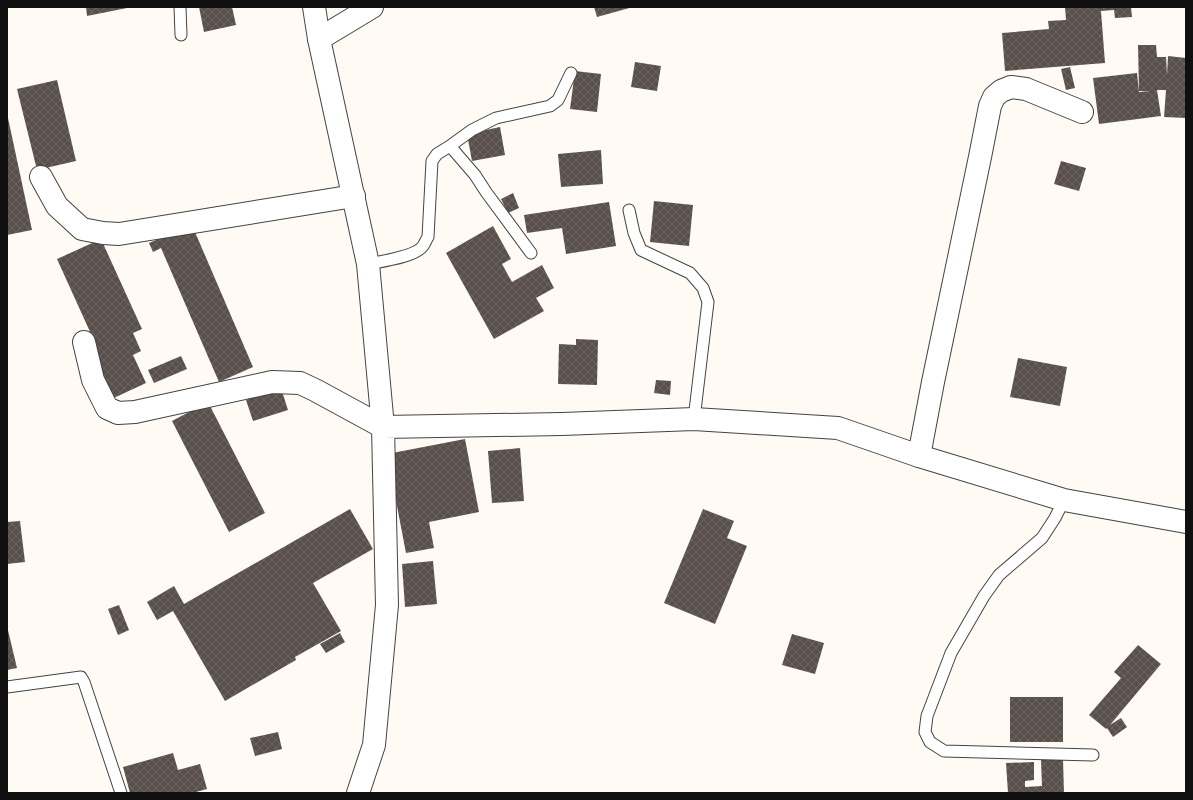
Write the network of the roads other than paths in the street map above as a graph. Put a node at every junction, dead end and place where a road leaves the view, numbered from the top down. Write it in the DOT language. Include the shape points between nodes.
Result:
graph roads {
  1 [pos="180,7"];
  2 [pos="314,7"];
  3 [pos="372,7"];
  4 [pos="181,35"];
  5 [pos="319,39"];
  6 [pos="571,73"];
  7 [pos="1082,112"];
  8 [pos="450,146"];
  9 [pos="42,177"];
  10 [pos="354,196"];
  11 [pos="629,210"];
  12 [pos="531,253"];
  13 [pos="368,264"];
  14 [pos="84,342"];
  15 [pos="694,419"];
  16 [pos="383,427"];
  17 [pos="920,456"];
  18 [pos="1064,500"];
  19 [pos="1186,522"];
  20 [pos="7,687"];
  21 [pos="1093,755"];
  22 [pos="121,793"];
  23 [pos="358,793"];
  1 -- 4 [label="lane"];
  2 -- 5 [label="street"];
  3 -- 5 [label="street"];
  5 -- 10 [label="street"];
  6 -- 8 [label="lane" via="558,100 550,106 496,118 472,130"];
  7 -- 17 [label="street" via="1026,89 1011,87 994,97 990,106 933,382"];
  8 -- 12 [label="lane" via="475,175"];
  8 -- 13 [label="lane" via="432,161 428,237 423,246 405,256"];
  9 -- 10 [label="street" via="56,206 82,229 119,234"];
  10 -- 13 [label="street"];
  11 -- 15 [label="lane" via="634,233 642,250 690,273 703,288 708,302"];
  13 -- 16 [label="street"];
  14 -- 16 [label="street" via="93,380 107,408 118,413 135,412 272,382 300,383"];
  15 -- 16 [label="street"];
  15 -- 17 [label="street" via="838,428"];
  16 -- 23 [label="street" via="387,605 374,745"];
  17 -- 18 [label="street"];
  18 -- 19 [label="street"];
  18 -- 21 [label="lane" via="1042,538 999,575 984,596 951,653 927,716 925,732 930,742 944,750"];
  20 -- 22 [label="lane" via="81,676"];
}
